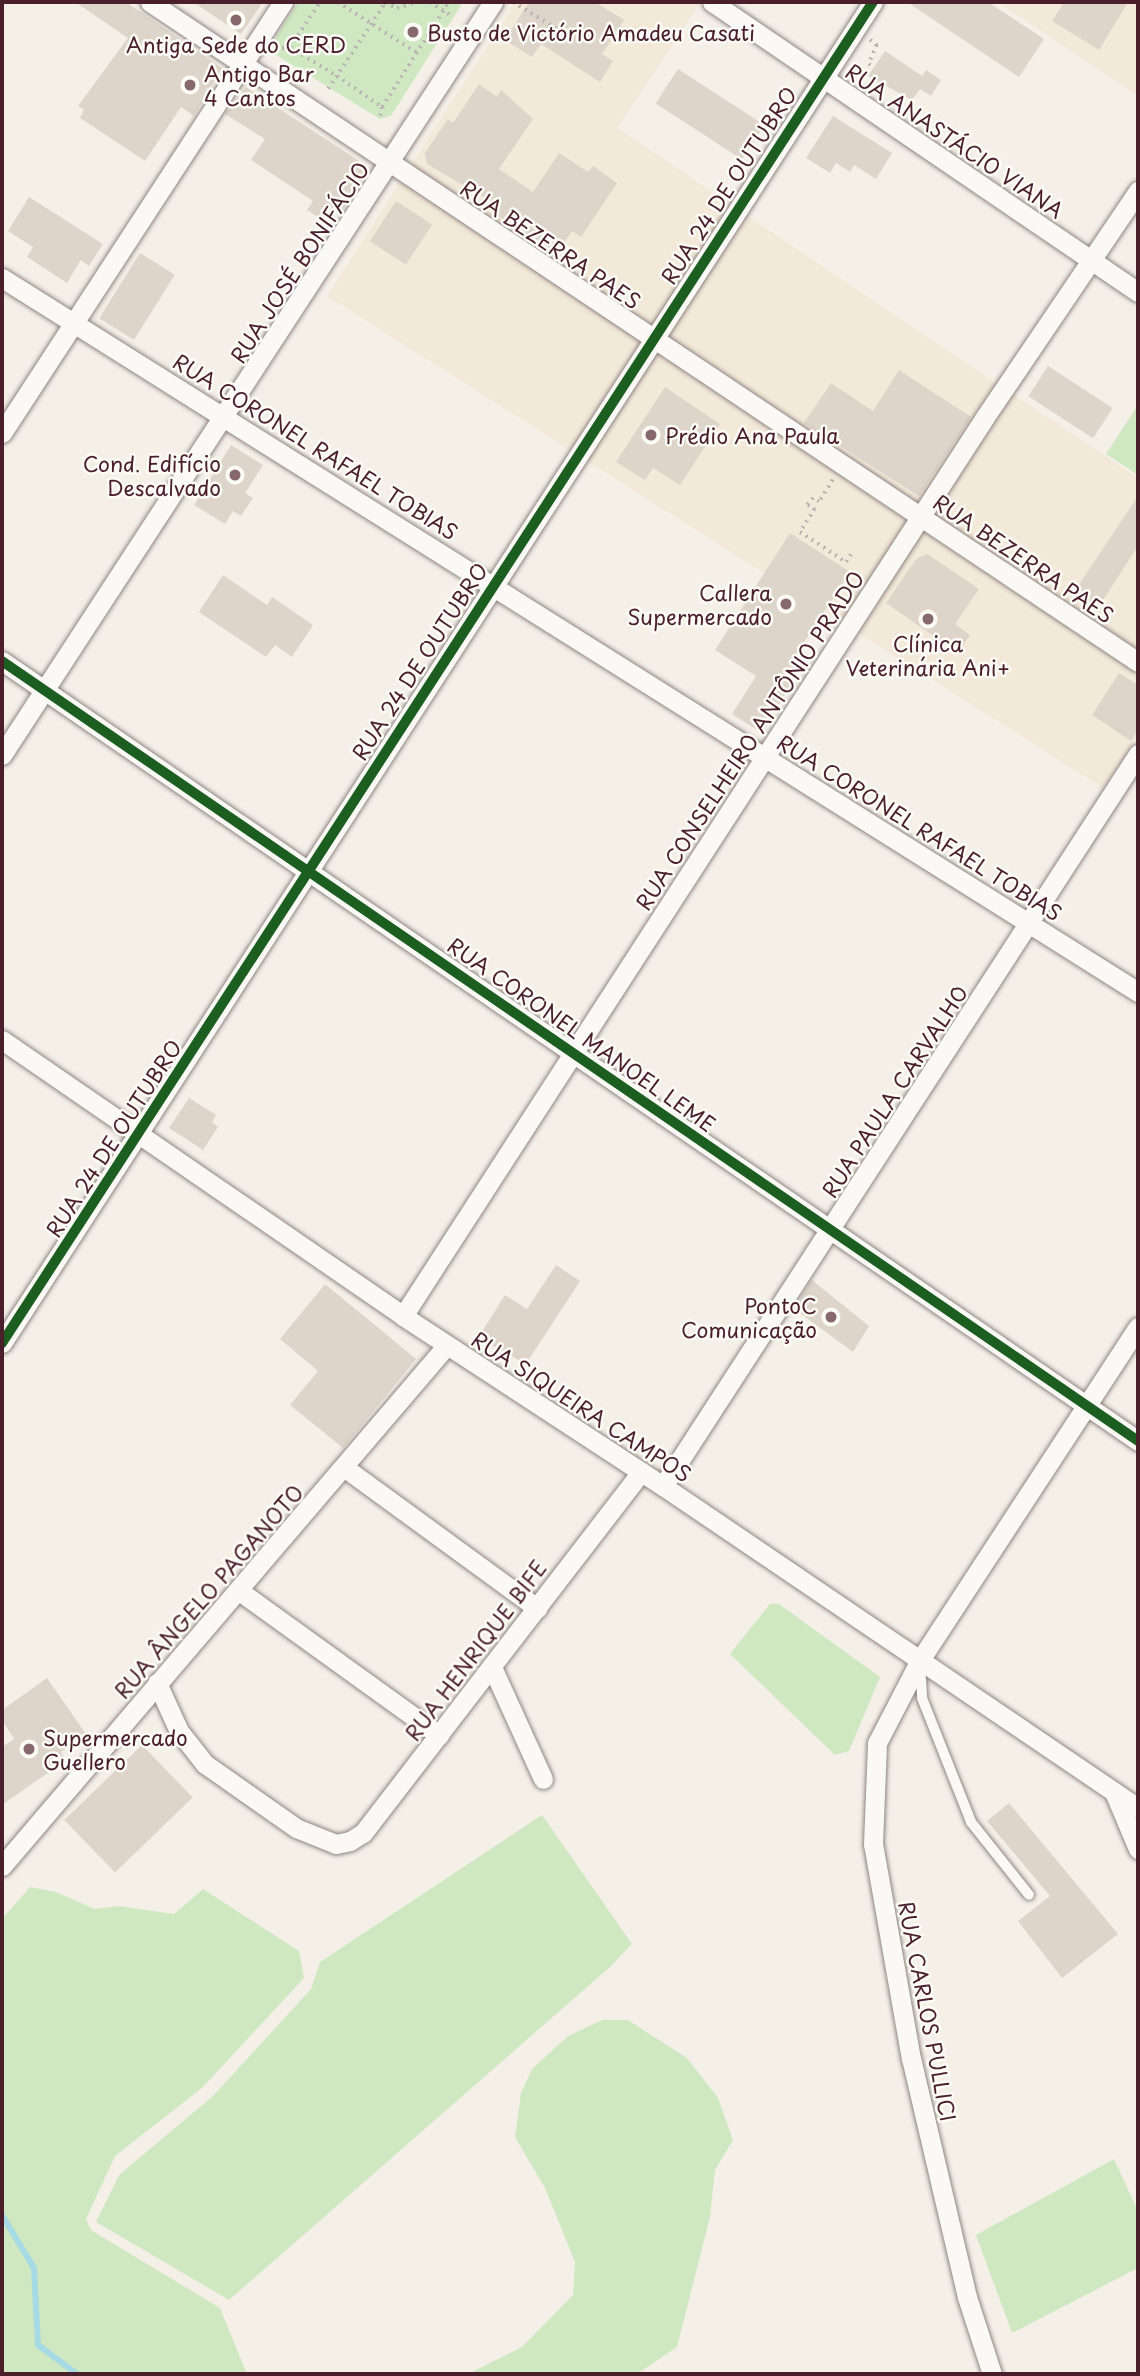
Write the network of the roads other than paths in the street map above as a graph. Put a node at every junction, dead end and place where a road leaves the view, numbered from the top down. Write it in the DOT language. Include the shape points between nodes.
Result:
graph roads {
  1 [pos="150,2"];
  2 [pos="283,2"];
  3 [pos="493,2"];
  4 [pos="712,2"];
  5 [pos="873,2"];
  6 [pos="244,63"];
  7 [pos="822,77"];
  8 [pos="389,164"];
  9 [pos="1138,191"];
  10 [pos="1092,261"];
  11 [pos="2,278"];
  12 [pos="1138,292"];
  13 [pos="75,323"];
  14 [pos="652,338"];
  15 [pos="226,416"];
  16 [pos="2,433"];
  17 [pos="921,516"];
  18 [pos="492,582"];
  19 [pos="2,661"];
  20 [pos="1138,662"];
  21 [pos="44,690"];
  22 [pos="1138,754"];
  23 [pos="2,755"];
  24 [pos="765,757"];
  25 [pos="308,870"];
  26 [pos="1029,921"];
  27 [pos="1138,992"];
  28 [pos="2,1040"];
  29 [pos="574,1051"];
  30 [pos="139,1134"];
  31 [pos="831,1231"];
  32 [pos="402,1316"];
  33 [pos="1138,1327"];
  34 [pos="2,1343"];
  35 [pos="447,1345"];
  36 [pos="1087,1406"];
  37 [pos="1138,1441"];
  38 [pos="345,1468"];
  39 [pos="641,1472"];
  40 [pos="663,1486"];
  41 [pos="238,1590"];
  42 [pos="537,1608"];
  43 [pos="920,1660"];
  44 [pos="492,1667"];
  45 [pos="157,1683"];
  46 [pos="439,1735"];
  47 [pos="543,1779"];
  48 [pos="1113,1789"];
  49 [pos="1136,1802"];
  50 [pos="1138,1849"];
  51 [pos="2,1866"];
  52 [pos="1029,1895"];
  53 [pos="992,2374"];
  1 -- 6 [label="street, RUA BEZERRA PAES"];
  2 -- 6 [label="street"];
  3 -- 8 [label="street, RUA JOSÉ BONIFÁCIO"];
  4 -- 7 [label="street, RUA ANASTÁCIO VIANA"];
  5 -- 7 [label="street, RUA 24 DE OUTUBRO"];
  6 -- 8 [label="street, RUA BEZERRA PAES"];
  6 -- 13 [label="street"];
  7 -- 10 [label="street, RUA ANASTÁCIO VIANA"];
  7 -- 14 [label="street, RUA 24 DE OUTUBRO"];
  8 -- 14 [label="street, RUA BEZERRA PAES"];
  8 -- 15 [label="street, RUA JOSÉ BONIFÁCIO"];
  9 -- 10 [label="street, RUA CONSELHEIRO ANTÔNIO PRADO"];
  10 -- 12 [label="street, RUA ANASTÁCIO VIANA"];
  10 -- 17 [label="street, RUA CONSELHEIRO ANTÔNIO PRADO"];
  11 -- 13 [label="street, RUA CORONEL RAFAEL TOBIAS"];
  13 -- 15 [label="street, RUA CORONEL RAFAEL TOBIAS"];
  13 -- 16 [label="street"];
  14 -- 17 [label="street, RUA BEZERRA PAES"];
  14 -- 18 [label="street, RUA 24 DE OUTUBRO"];
  15 -- 18 [label="street, RUA CORONEL RAFAEL TOBIAS"];
  15 -- 21 [label="street, RUA JOSÉ BONIFÁCIO"];
  17 -- 20 [label="street, RUA BEZERRA PAES"];
  17 -- 24 [label="street, RUA CONSELHEIRO ANTÔNIO PRADO"];
  18 -- 24 [label="street, RUA CORONEL RAFAEL TOBIAS"];
  18 -- 25 [label="street, RUA 24 DE OUTUBRO"];
  19 -- 21 [label="street, RUA CORONEL MANOEL LEME"];
  21 -- 23 [label="street, RUA JOSÉ BONIFÁCIO"];
  21 -- 25 [label="street, RUA CORONEL MANOEL LEME"];
  22 -- 26 [label="street, RUA PAULA CARVALHO"];
  24 -- 26 [label="street, RUA CORONEL RAFAEL TOBIAS"];
  24 -- 29 [label="street, RUA CONSELHEIRO ANTÔNIO PRADO"];
  25 -- 29 [label="street, RUA CORONEL MANOEL LEME"];
  25 -- 30 [label="street, RUA 24 DE OUTUBRO"];
  26 -- 27 [label="street, RUA CORONEL RAFAEL TOBIAS"];
  26 -- 31 [label="street, RUA PAULA CARVALHO"];
  28 -- 30 [label="street, RUA SIQUEIRA CAMPOS"];
  29 -- 31 [label="street, RUA CORONEL MANOEL LEME"];
  29 -- 32 [label="street, RUA CONSELHEIRO ANTÔNIO PRADO"];
  30 -- 32 [label="street, RUA SIQUEIRA CAMPOS"];
  30 -- 34 [label="street, RUA 24 DE OUTUBRO"];
  31 -- 36 [label="street, RUA CORONEL MANOEL LEME"];
  31 -- 40 [label="street, RUA PAULA CARVALHO"];
  32 -- 35 [label="street, RUA SIQUEIRA CAMPOS"];
  33 -- 36 [label="street, RUA CARLOS PULLICI"];
  35 -- 38 [label="street, RUA ÂNGELO PAGANOTO"];
  35 -- 39 [label="street, RUA SIQUEIRA CAMPOS"];
  36 -- 37 [label="street, RUA CORONEL MANOEL LEME"];
  36 -- 43 [label="street, RUA CARLOS PULLICI"];
  38 -- 41 [label="street, RUA ÂNGELO PAGANOTO"];
  38 -- 42 [label="street"];
  39 -- 40 [label="street, RUA SIQUEIRA CAMPOS"];
  39 -- 42 [label="street, RUA HENRIQUE BIFE"];
  40 -- 43 [label="street, RUA SIQUEIRA CAMPOS"];
  41 -- 45 [label="street, RUA ÂNGELO PAGANOTO"];
  41 -- 46 [label="street"];
  42 -- 44 [label="street, RUA HENRIQUE BIFE"];
  43 -- 48 [label="street, RUA SIQUEIRA CAMPOS"];
  43 -- 52 [label="lane" via="922,1698 971,1822"];
  43 -- 53 [label="street, RUA CARLOS PULLICI" via="889,1711 877,1743 873,1844 911,2059 967,2297"];
  44 -- 46 [label="street, RUA HENRIQUE BIFE"];
  44 -- 47 [label="street"];
  45 -- 46 [label="street, RUA HENRIQUE BIFE" via="179,1731 205,1764 296,1828 336,1844 363,1833"];
  45 -- 51 [label="street, RUA ÂNGELO PAGANOTO"];
  48 -- 49 [label="street, RUA SIQUEIRA CAMPOS"];
  48 -- 50 [label="street"];
}
